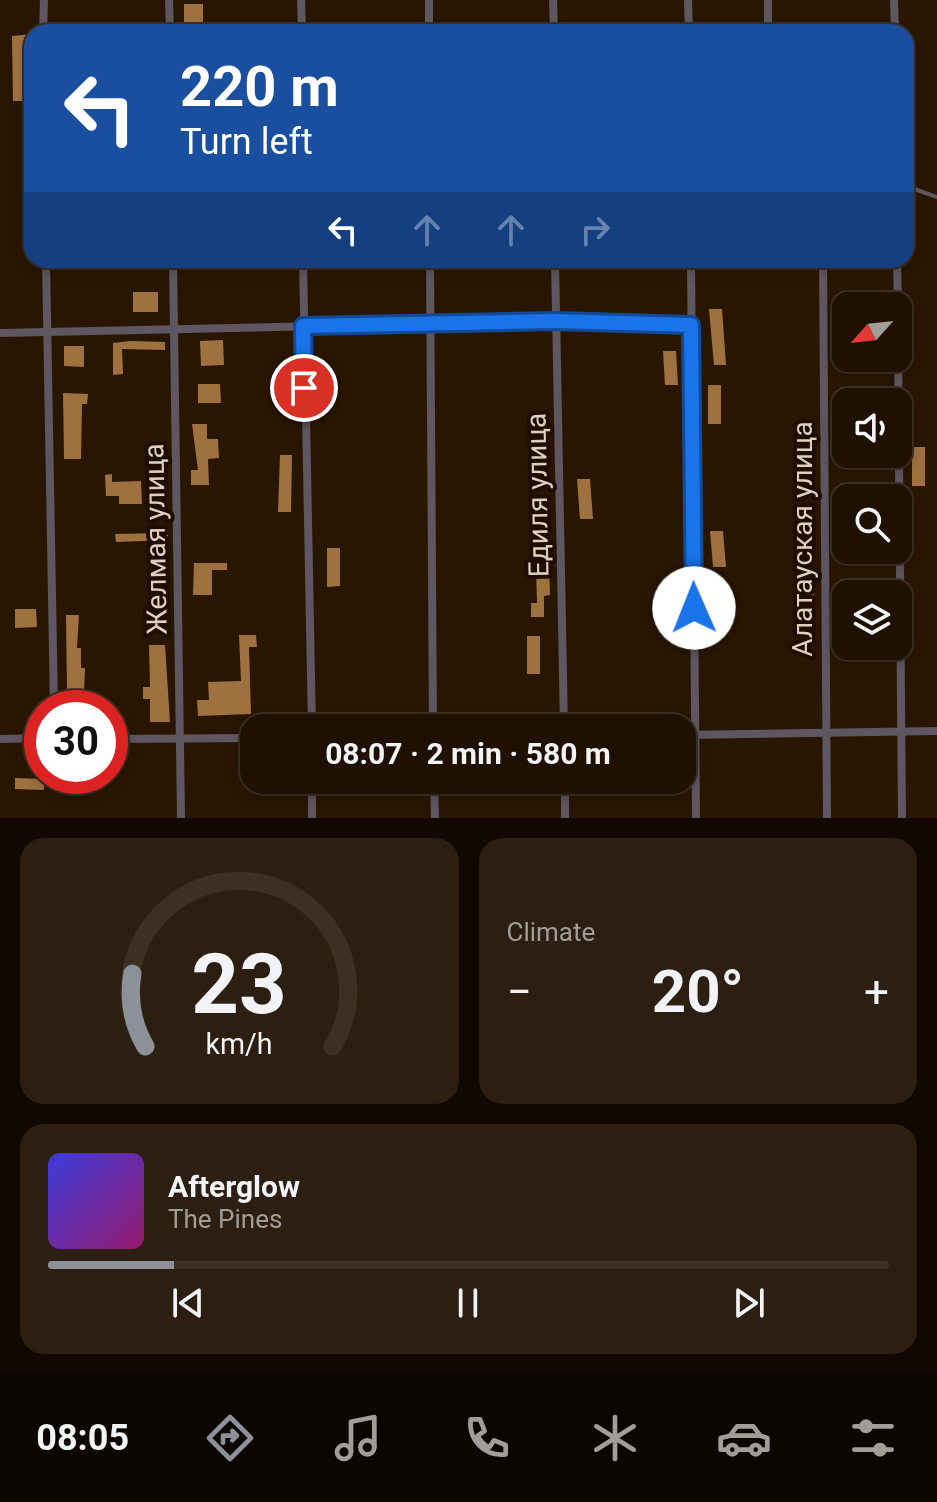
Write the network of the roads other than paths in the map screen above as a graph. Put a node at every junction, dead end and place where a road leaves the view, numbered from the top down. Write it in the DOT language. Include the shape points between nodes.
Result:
graph roads {
  1 [pos="44,0"];
  2 [pos="169,0"];
  3 [pos="301,0"];
  4 [pos="429,0"];
  5 [pos="553,0"];
  6 [pos="688,0"];
  7 [pos="768,0"];
  8 [pos="894,0"];
  9 [pos="43,24"];
  10 [pos="170,24"];
  11 [pos="302,24"];
  12 [pos="429,24"];
  13 [pos="554,24"];
  14 [pos="689,24"];
  15 [pos="768,24"];
  16 [pos="895,24"];
  17 [pos="914,189"];
  18 [pos="937,197"];
  19 [pos="46,268"];
  20 [pos="173,268"];
  21 [pos="303,268"];
  22 [pos="430,268"];
  23 [pos="555,268"];
  24 [pos="691,268"];
  25 [pos="823,268"];
  26 [pos="897,268"];
  27 [pos="898,292"];
  28 [pos="555,321"];
  29 [pos="433,323"];
  30 [pos="691,325"];
  31 [pos="303,326"];
  32 [pos="174,328"];
  33 [pos="46,329"];
  34 [pos="0,333"];
  35 [pos="898,372"];
  36 [pos="54,690"];
  37 [pos="312,714"];
  38 [pos="433,714"];
  39 [pos="564,714"];
  40 [pos="695,714"];
  41 [pos="902,731"];
  42 [pos="937,731"];
  43 [pos="825,732"];
  44 [pos="696,734"];
  45 [pos="24,738"];
  46 [pos="240,738"];
  47 [pos="0,739"];
  48 [pos="128,739"];
  49 [pos="180,739"];
  50 [pos="312,794"];
  51 [pos="434,794"];
  52 [pos="565,794"];
  53 [pos="696,794"];
  54 [pos="181,818"];
  55 [pos="312,818"];
  56 [pos="435,818"];
  57 [pos="565,818"];
  58 [pos="696,818"];
  59 [pos="827,818"];
  60 [pos="902,818"];
  1 -- 9 [label="street"];
  2 -- 10 [label="street"];
  3 -- 11 [label="street"];
  4 -- 12 [label="street"];
  5 -- 13 [label="street"];
  6 -- 14 [label="street"];
  7 -- 15 [label="street"];
  8 -- 16 [label="street"];
  17 -- 18 [label="lane"];
  19 -- 33 [label="street"];
  20 -- 32 [label="street, Желмая улица"];
  21 -- 31 [label="street"];
  22 -- 29 [label="street"];
  23 -- 28 [label="street, Едиля улица"];
  24 -- 30 [label="street"];
  25 -- 43 [label="street, Алатауская улица"];
  26 -- 27 [label="street"];
  28 -- 29 [label="street"];
  28 -- 30 [label="street"];
  28 -- 39 [label="street, Едиля улица"];
  29 -- 31 [label="street"];
  29 -- 38 [label="street"];
  30 -- 40 [label="street"];
  31 -- 32 [label="street"];
  31 -- 37 [label="street"];
  32 -- 33 [label="street"];
  32 -- 49 [label="street, Желмая улица"];
  33 -- 34 [label="street"];
  33 -- 36 [label="street"];
  35 -- 41 [label="street"];
  41 -- 42 [label="street"];
  41 -- 43 [label="street"];
  41 -- 60 [label="street"];
  43 -- 44 [label="street"];
  43 -- 59 [label="street, Алатауская улица"];
  45 -- 47 [label="street"];
  46 -- 49 [label="street"];
  48 -- 49 [label="street"];
  49 -- 54 [label="street, Желмая улица"];
  50 -- 55 [label="street"];
  51 -- 56 [label="street"];
  52 -- 57 [label="street"];
  53 -- 58 [label="street"];
}
